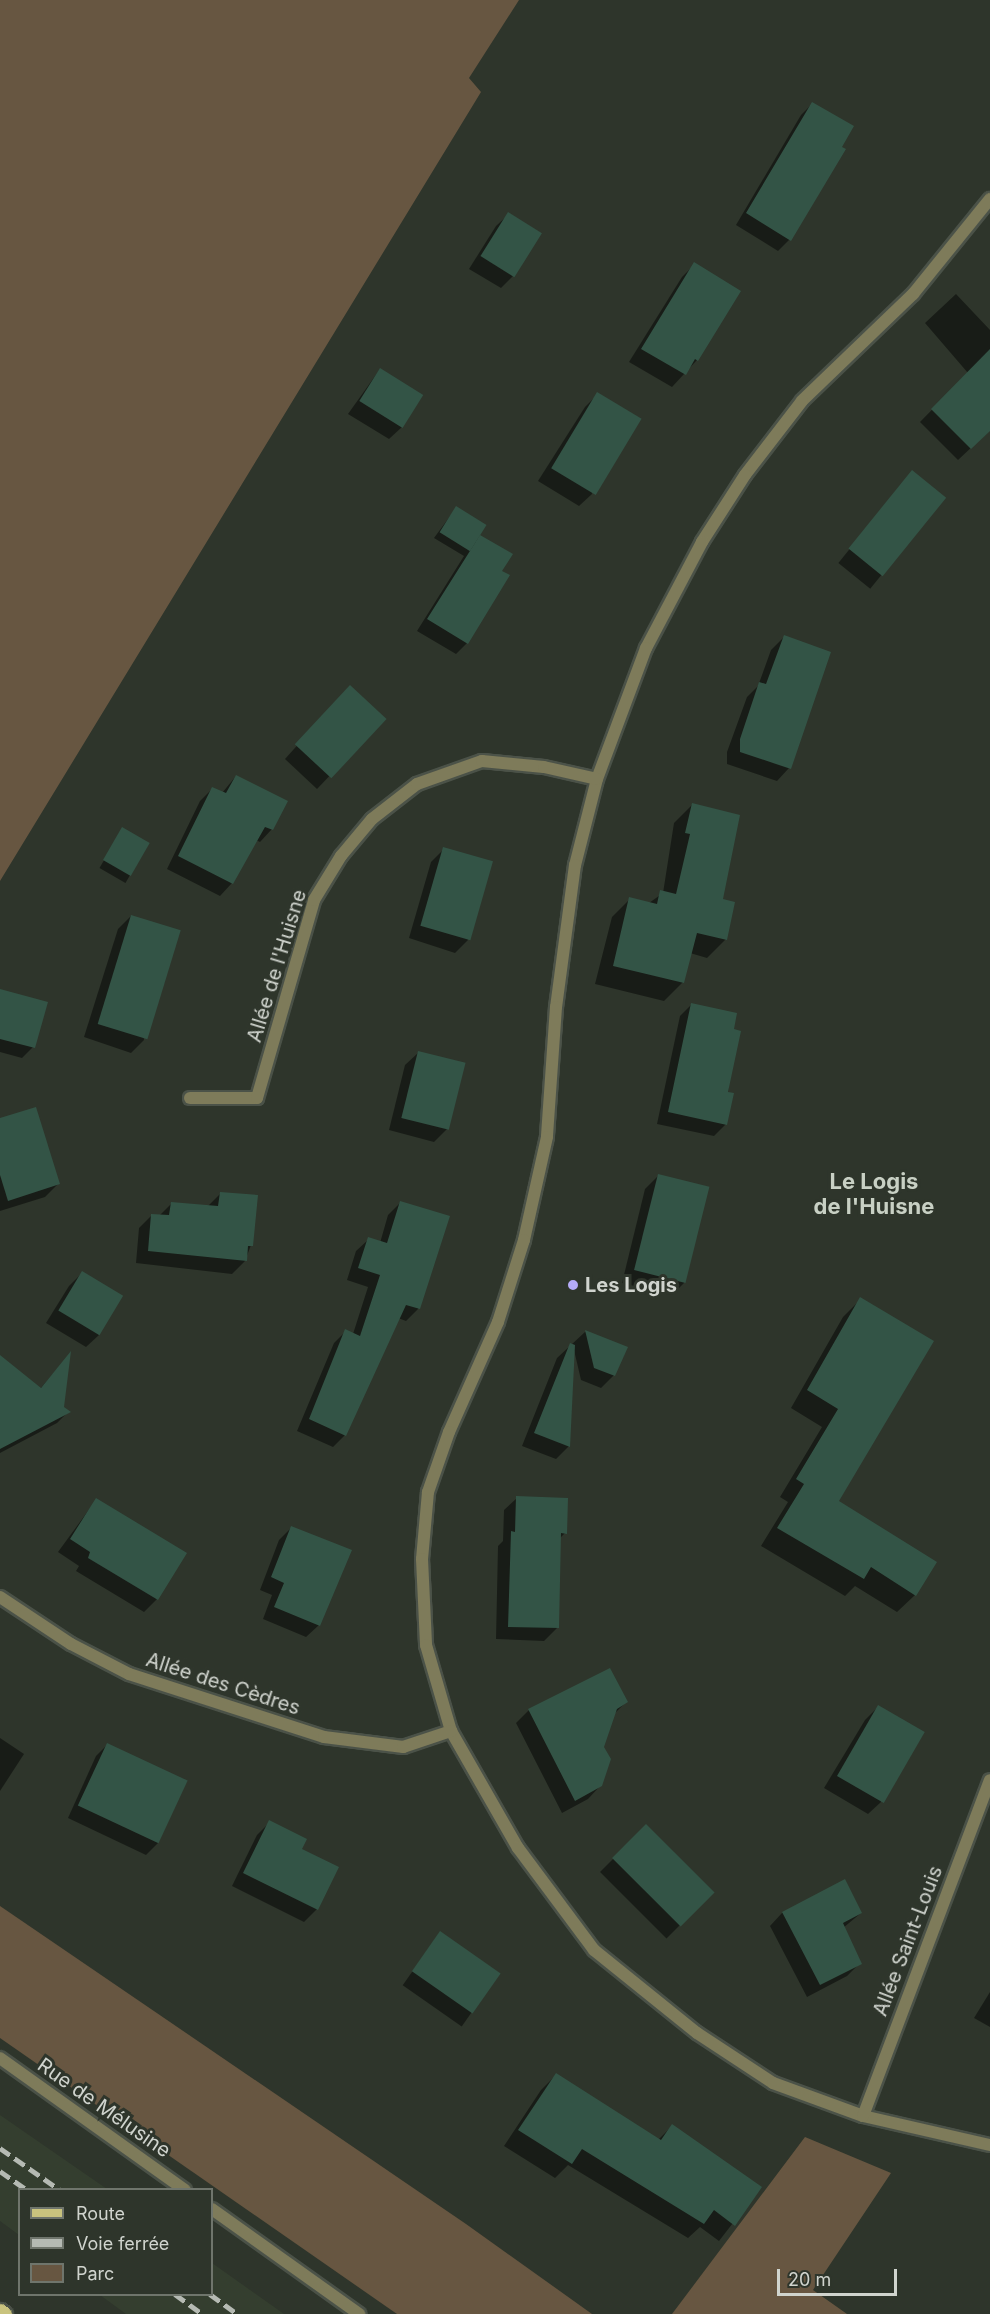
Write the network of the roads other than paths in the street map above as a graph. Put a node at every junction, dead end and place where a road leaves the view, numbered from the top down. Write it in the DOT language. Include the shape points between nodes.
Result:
graph roads {
  1 [pos="990,199"];
  2 [pos="597,779"];
  3 [pos="190,1098"];
  4 [pos="0,1598"];
  5 [pos="451,1731"];
  6 [pos="990,1780"];
  7 [pos="0,2058"];
  8 [pos="862,2116"];
  9 [pos="990,2145"];
  10 [pos="181,2188"];
  11 [pos="213,2210"];
  12 [pos="360,2314"];
  1 -- 2 [label="street" via="912,294 802,401 745,475 702,542 646,648"];
  2 -- 3 [label="street, Allée de l'Huisne" via="544,767 482,761 417,784 372,819 340,856 315,900 257,1098"];
  2 -- 5 [label="street" via="574,865 556,1007 547,1137 524,1240 498,1322 449,1432 428,1492 422,1559 426,1644"];
  4 -- 5 [label="street, Allée des Cèdres" via="71,1644 129,1674 324,1737 403,1747"];
  5 -- 8 [label="street" via="518,1848 594,1950 697,2033 773,2084"];
  6 -- 8 [label="street, Allée Saint-Louis"];
  7 -- 10 [label="street, Rue de Mélusine"];
  8 -- 9 [label="street"];
  11 -- 12 [label="street"];
}
